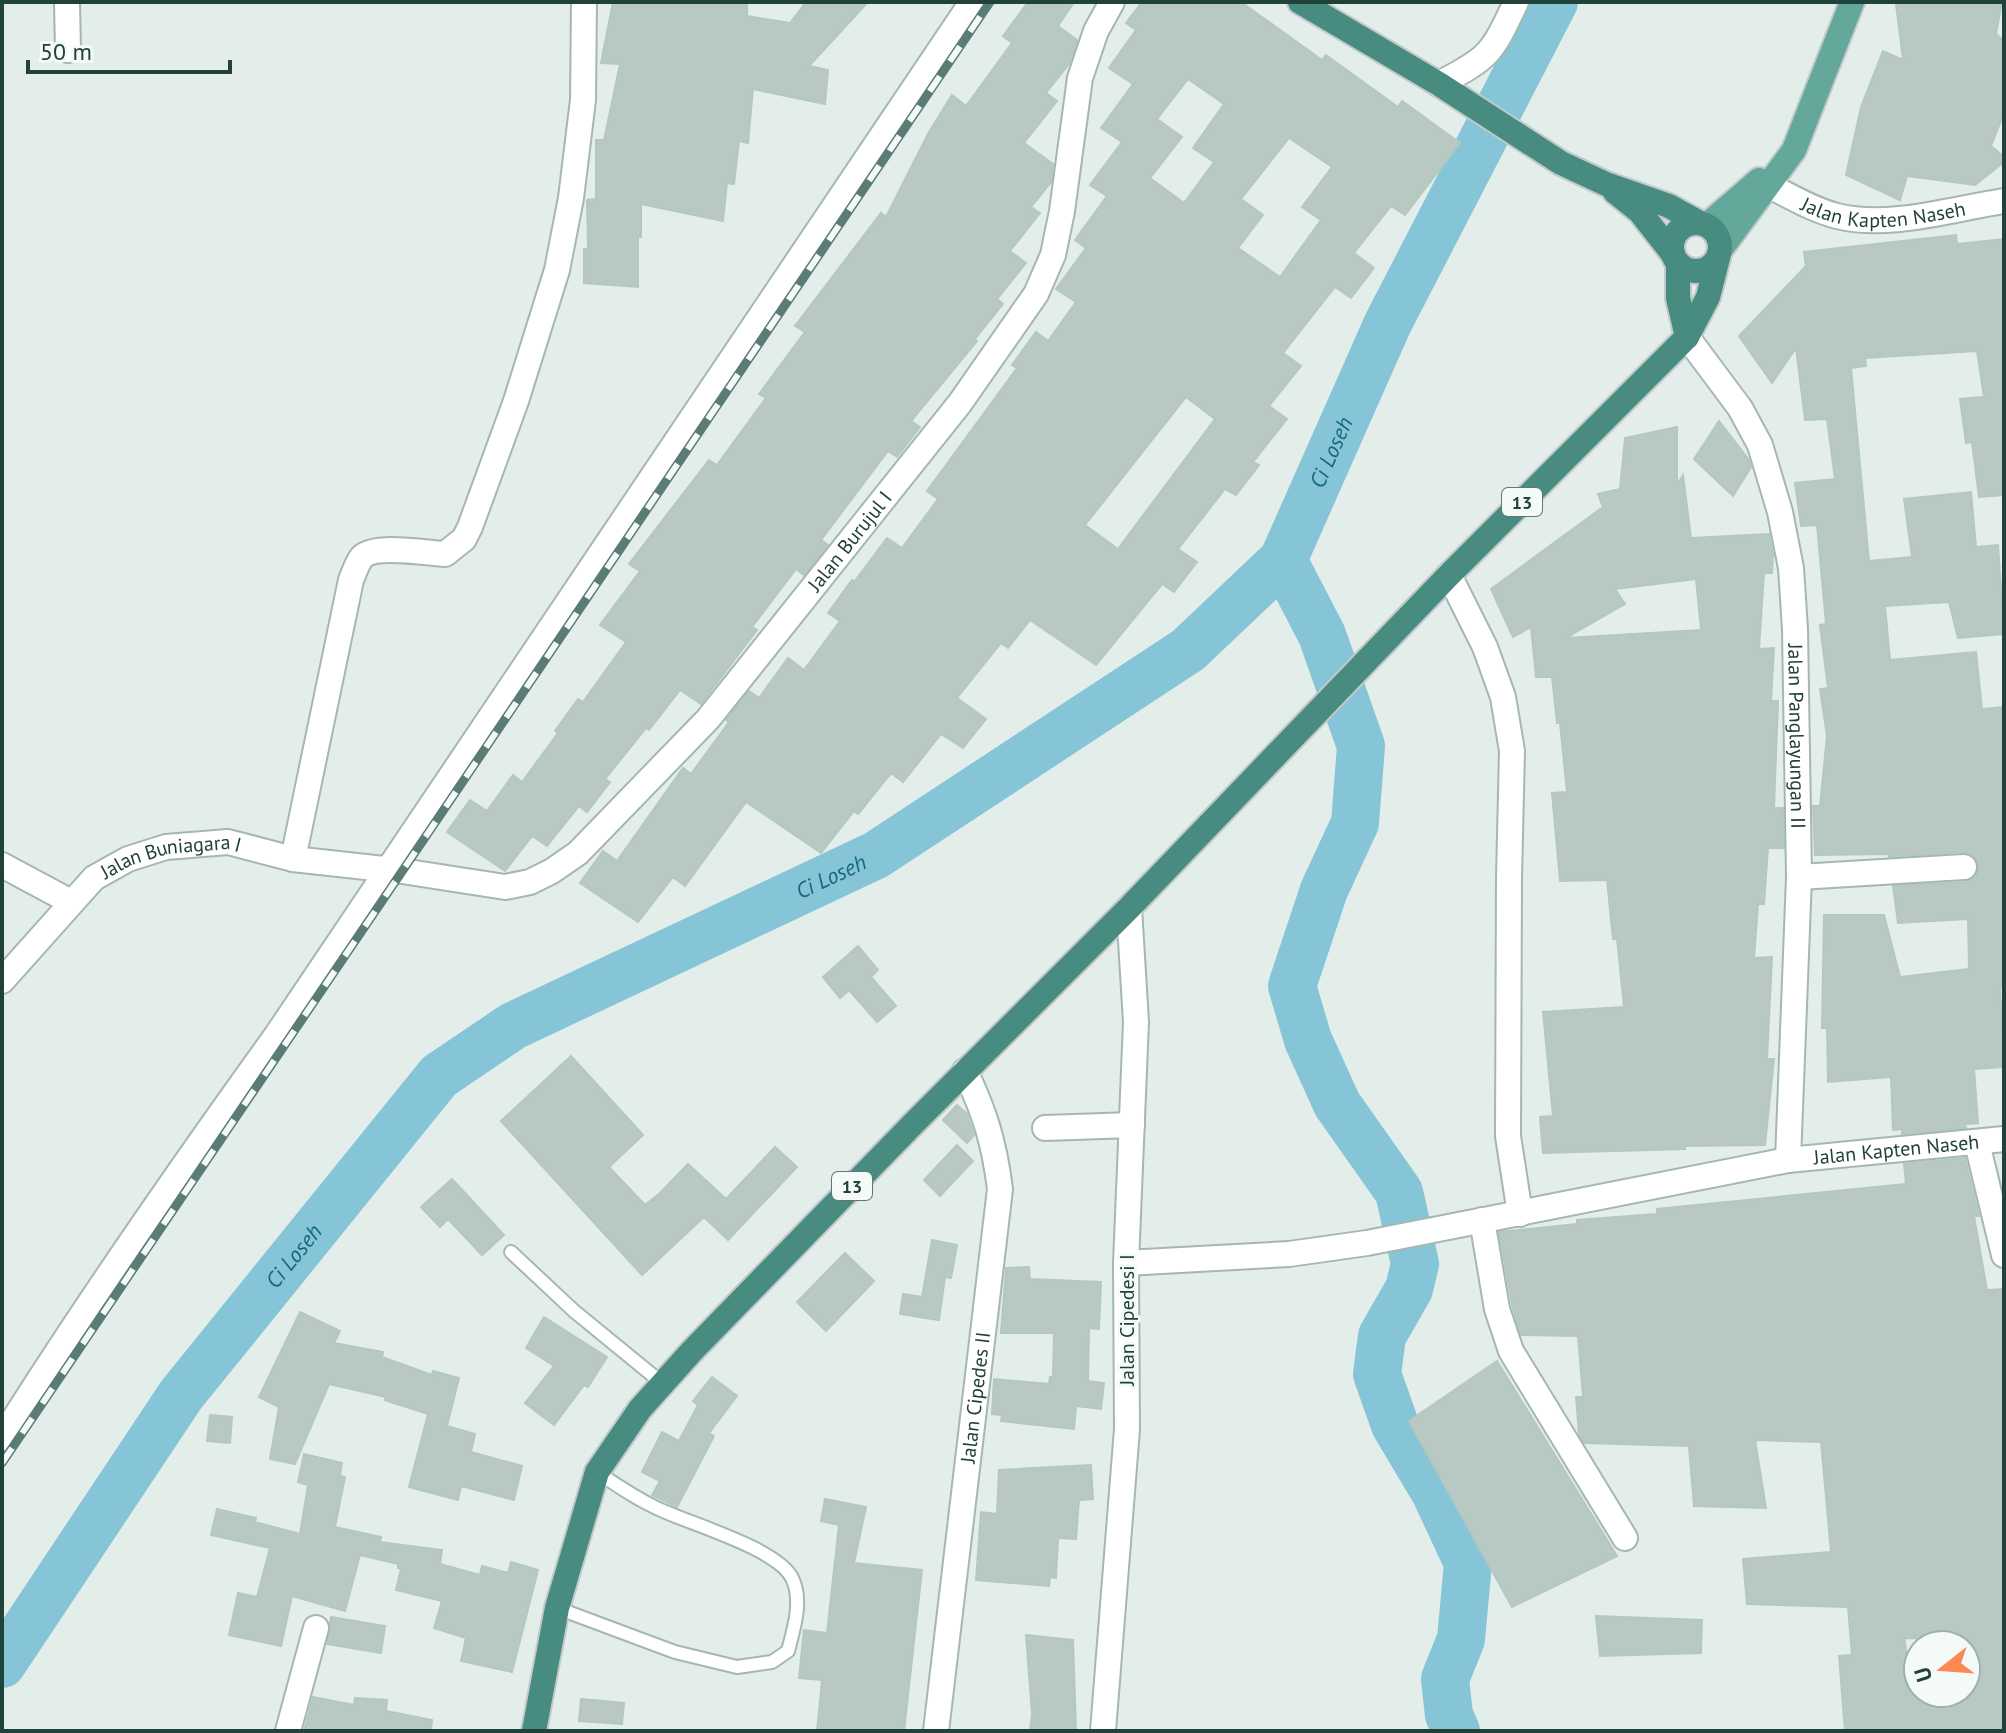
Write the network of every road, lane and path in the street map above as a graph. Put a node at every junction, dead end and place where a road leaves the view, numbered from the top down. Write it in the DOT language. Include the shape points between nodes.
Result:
graph roads {
  1 [pos="67,2"];
  2 [pos="584,2"];
  3 [pos="972,2"];
  4 [pos="1112,2"];
  5 [pos="1300,2"];
  6 [pos="1516,2"];
  7 [pos="1852,2"];
  8 [pos="68,50"];
  9 [pos="1447,90"];
  10 [pos="1794,150"];
  11 [pos="1606,184"];
  12 [pos="1768,185"];
  13 [pos="2004,201"];
  14 [pos="1703,224"];
  15 [pos="1720,253"];
  16 [pos="1675,258"];
  17 [pos="1687,337"];
  18 [pos="1449,575"];
  19 [pos="293,859"];
  20 [pos="2,865"];
  21 [pos="1964,867"];
  22 [pos="387,870"];
  23 [pos="1799,877"];
  24 [pos="71,902"];
  25 [pos="1129,908"];
  26 [pos="2,981"];
  27 [pos="965,1071"];
  28 [pos="1132,1125"];
  29 [pos="1045,1128"];
  30 [pos="2004,1139"];
  31 [pos="1977,1143"];
  32 [pos="1788,1160"];
  33 [pos="1520,1214"];
  34 [pos="1482,1220"];
  35 [pos="511,1252"];
  36 [pos="2004,1255"];
  37 [pos="1126,1263"];
  38 [pos="662,1383"];
  39 [pos="2,1438"];
  40 [pos="597,1472"];
  41 [pos="1625,1538"];
  42 [pos="557,1608"];
  43 [pos="316,1628"];
  44 [pos="288,1731"];
  45 [pos="534,1731"];
  46 [pos="936,1731"];
  47 [pos="1103,1731"];
  1 -- 8 [label="street"];
  2 -- 19 [label="street" via="583,100 571,198 557,270 516,401 464,539 445,554 374,550 356,567"];
  3 -- 22 [label="street"];
  4 -- 22 [label="street, Jalan Burujul I" via="1080,78 1062,211 1053,255 1036,294 960,403 708,719 578,853 530,882 505,887"];
  5 -- 9 [label="highway"];
  6 -- 9 [label="street" via="1487,57"];
  7 -- 10 [label="main road"];
  9 -- 11 [label="highway" via="1561,163"];
  10 -- 12 [label="main road"];
  10 -- 14 [label="main road"];
  11 -- 14 [label="highway"];
  11 -- 16 [label="highway" via="1640,212"];
  12 -- 13 [label="street, Jalan Kapten Naseh" via="1833,215 1857,220 1881,221"];
  12 -- 15 [label="main road"];
  14 -- 15 [label="highway" via="1715,231"];
  14 -- 16 [label="highway" via="1680,228 1672,245"];
  15 -- 16 [label="highway" via="1704,270 1685,269"];
  15 -- 17 [label="highway, 13" via="1708,297"];
  16 -- 17 [label="highway"];
  17 -- 18 [label="highway, 13"];
  17 -- 23 [label="street, Jalan Panglayungan II" via="1740,408 1760,445 1780,512 1795,629"];
  18 -- 25 [label="highway, 13"];
  18 -- 33 [label="street" via="1503,697 1512,751 1508,1136"];
  19 -- 22 [label="street, Jalan Buniagara I"];
  19 -- 24 [label="street, Jalan Buniagara I" via="228,842 166,847 128,859 94,878"];
  20 -- 24 [label="street"];
  21 -- 23 [label="street"];
  22 -- 39 [label="street" via="176,1174"];
  23 -- 32 [label="street, Jalan Panglayungan II"];
  24 -- 26 [label="street, Jalan Buniagara I"];
  25 -- 27 [label="highway, 13"];
  25 -- 28 [label="street, Jalan Cipedesi I" via="1136,1022"];
  27 -- 38 [label="highway, 13"];
  27 -- 46 [label="street, Jalan Cipedes II" via="995,1146 1000,1189"];
  28 -- 29 [label="street"];
  28 -- 37 [label="street, Jalan Cipedesi I"];
  30 -- 31 [label="street, Jalan Kapten Naseh"];
  31 -- 32 [label="street, Jalan Kapten Naseh"];
  31 -- 36 [label="street"];
  32 -- 33 [label="street, Jalan Kapten Naseh"];
  33 -- 34 [label="street, Jalan Kapten Naseh"];
  34 -- 37 [label="street, Jalan Kapten Naseh" via="1289,1254"];
  34 -- 41 [label="street" via="1497,1309 1511,1351"];
  35 -- 38 [label="lane"];
  37 -- 47 [label="street, Jalan Cipedesi I" via="1127,1429"];
  38 -- 40 [label="highway, 13"];
  40 -- 42 [label="highway, 13"];
  40 -- 42 [label="lane" via="651,1505 786,1568 798,1601 788,1651 772,1662 737,1667 675,1652"];
  42 -- 45 [label="highway, 13"];
  43 -- 44 [label="street"];
}
